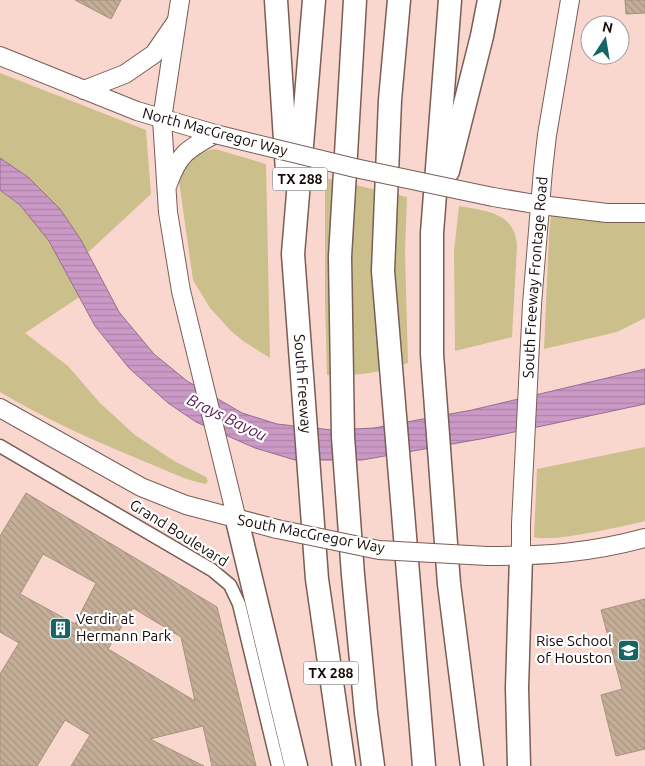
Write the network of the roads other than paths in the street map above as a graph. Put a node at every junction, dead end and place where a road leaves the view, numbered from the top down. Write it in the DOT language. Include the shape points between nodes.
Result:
graph roads {
  1 [pos="180,0"];
  2 [pos="276,0"];
  3 [pos="314,0"];
  4 [pos="355,0"];
  5 [pos="400,0"];
  6 [pos="450,0"];
  7 [pos="489,0"];
  8 [pos="570,0"];
  9 [pos="177,20"];
  10 [pos="0,56"];
  11 [pos="84,90"];
  12 [pos="162,119"];
  13 [pos="215,134"];
  14 [pos="166,191"];
  15 [pos="541,205"];
  16 [pos="645,212"];
  17 [pos="432,232"];
  18 [pos="293,254"];
  19 [pos="0,408"];
  20 [pos="0,446"];
  21 [pos="238,520"];
  22 [pos="645,538"];
  23 [pos="521,556"];
  24 [pos="278,766"];
  25 [pos="296,766"];
  26 [pos="344,766"];
  27 [pos="373,766"];
  28 [pos="424,766"];
  29 [pos="472,766"];
  30 [pos="519,766"];
  1 -- 9 [label="main road"];
  2 -- 18 [label="highway"];
  3 -- 18 [label="highway, South Freeway / TX 288"];
  4 -- 27 [label="highway" via="340,257 343,437 352,575"];
  5 -- 28 [label="highway" via="390,100 383,262"];
  6 -- 17 [label="highway"];
  7 -- 17 [label="highway"];
  8 -- 15 [label="main road, South Freeway Frontage Road" via="547,135"];
  9 -- 11 [label="main road" via="154,54 125,74"];
  9 -- 12 [label="main road"];
  10 -- 11 [label="main road, North MacGregor Way"];
  11 -- 12 [label="main road, North MacGregor Way"];
  12 -- 13 [label="main road, North MacGregor Way"];
  12 -- 14 [label="main road"];
  13 -- 14 [label="main road" via="185,152 174,167"];
  13 -- 15 [label="main road, North MacGregor Way, bridge" via="355,168"];
  14 -- 21 [label="main road" via="181,291"];
  15 -- 16 [label="main road, North MacGregor Way" via="607,213"];
  15 -- 23 [label="main road, South Freeway Frontage Road" via="532,304"];
  17 -- 29 [label="highway" via="432,354 449,584"];
  18 -- 26 [label="highway, South Freeway / TX 288" via="317,579"];
  19 -- 21 [label="main road, South MacGregor Way" via="141,487 186,505"];
  20 -- 24 [label="street, Grand Boulevard" via="212,570 230,585 239,604"];
  21 -- 23 [label="main road, South MacGregor Way, bridge" via="379,550"];
  21 -- 25 [label="highway"];
  22 -- 23 [label="main road, South MacGregor Way" via="573,553"];
  23 -- 30 [label="highway" via="517,688"];
}
